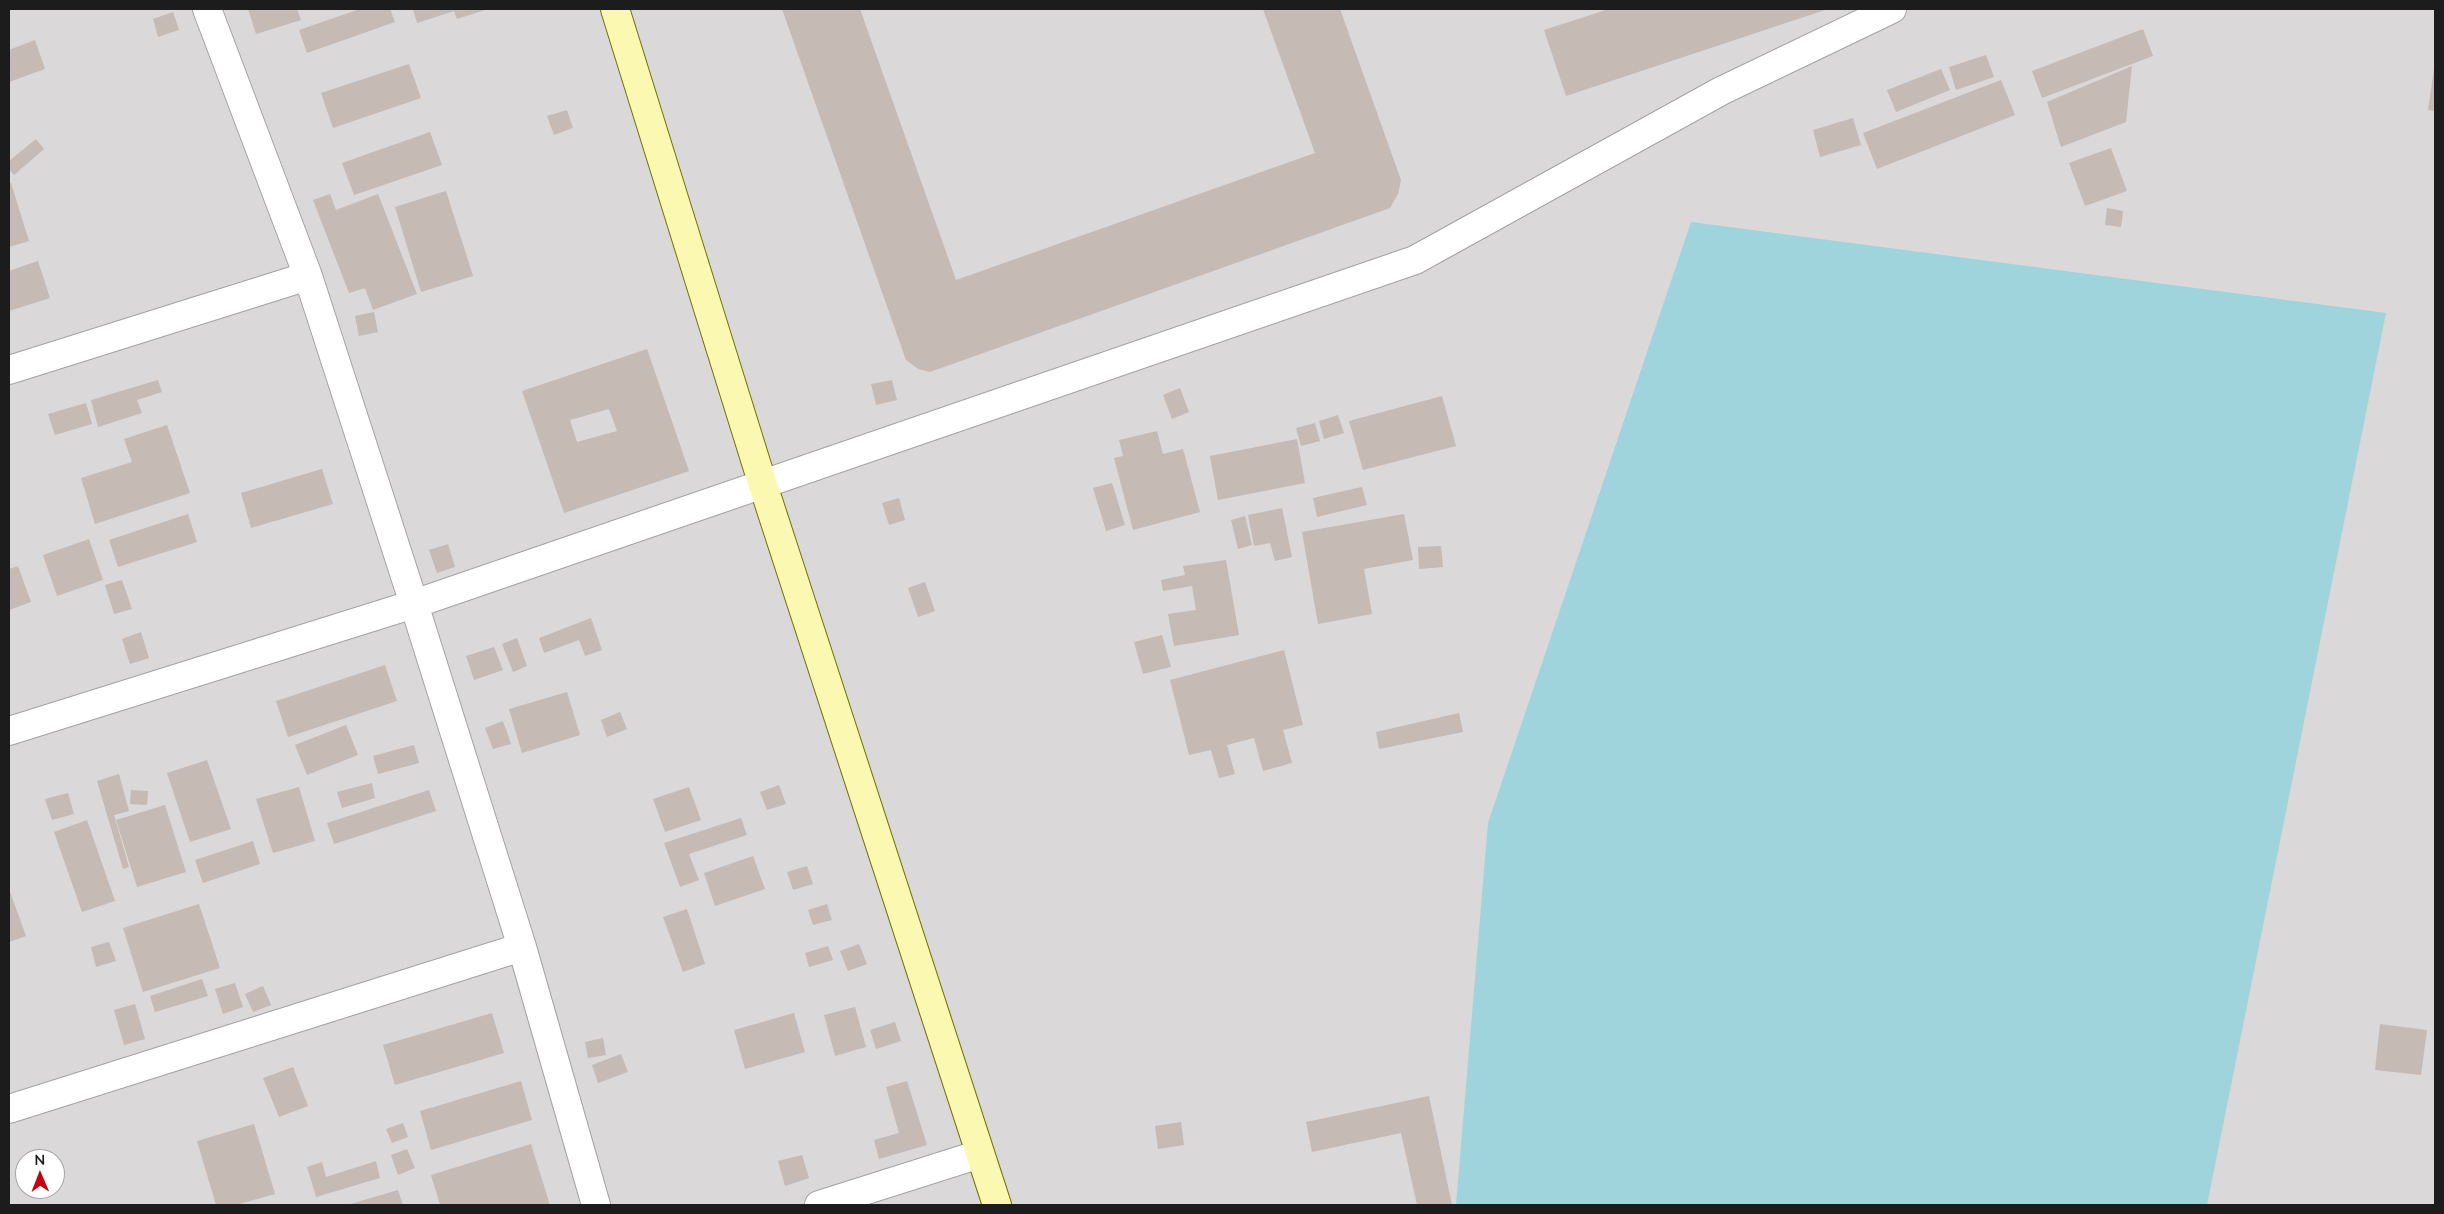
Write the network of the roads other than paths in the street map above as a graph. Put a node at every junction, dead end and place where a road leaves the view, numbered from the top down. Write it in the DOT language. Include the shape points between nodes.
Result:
graph roads {
  1 [pos="207,9"];
  2 [pos="615,9"];
  3 [pos="1892,9"];
  4 [pos="308,276"];
  5 [pos="9,370"];
  6 [pos="763,485"];
  7 [pos="414,604"];
  8 [pos="9,731"];
  9 [pos="522,947"];
  10 [pos="9,1109"];
  11 [pos="980,1154"];
  12 [pos="596,1205"];
  13 [pos="819,1205"];
  14 [pos="997,1205"];
  1 -- 4 [label="street"];
  2 -- 6 [label="street"];
  3 -- 6 [label="street" via="1721,91 1415,260"];
  4 -- 5 [label="street"];
  4 -- 7 [label="street"];
  6 -- 7 [label="street"];
  6 -- 11 [label="street"];
  7 -- 8 [label="street"];
  7 -- 9 [label="street"];
  9 -- 10 [label="street"];
  9 -- 12 [label="street"];
  11 -- 13 [label="street"];
  11 -- 14 [label="street"];
}
